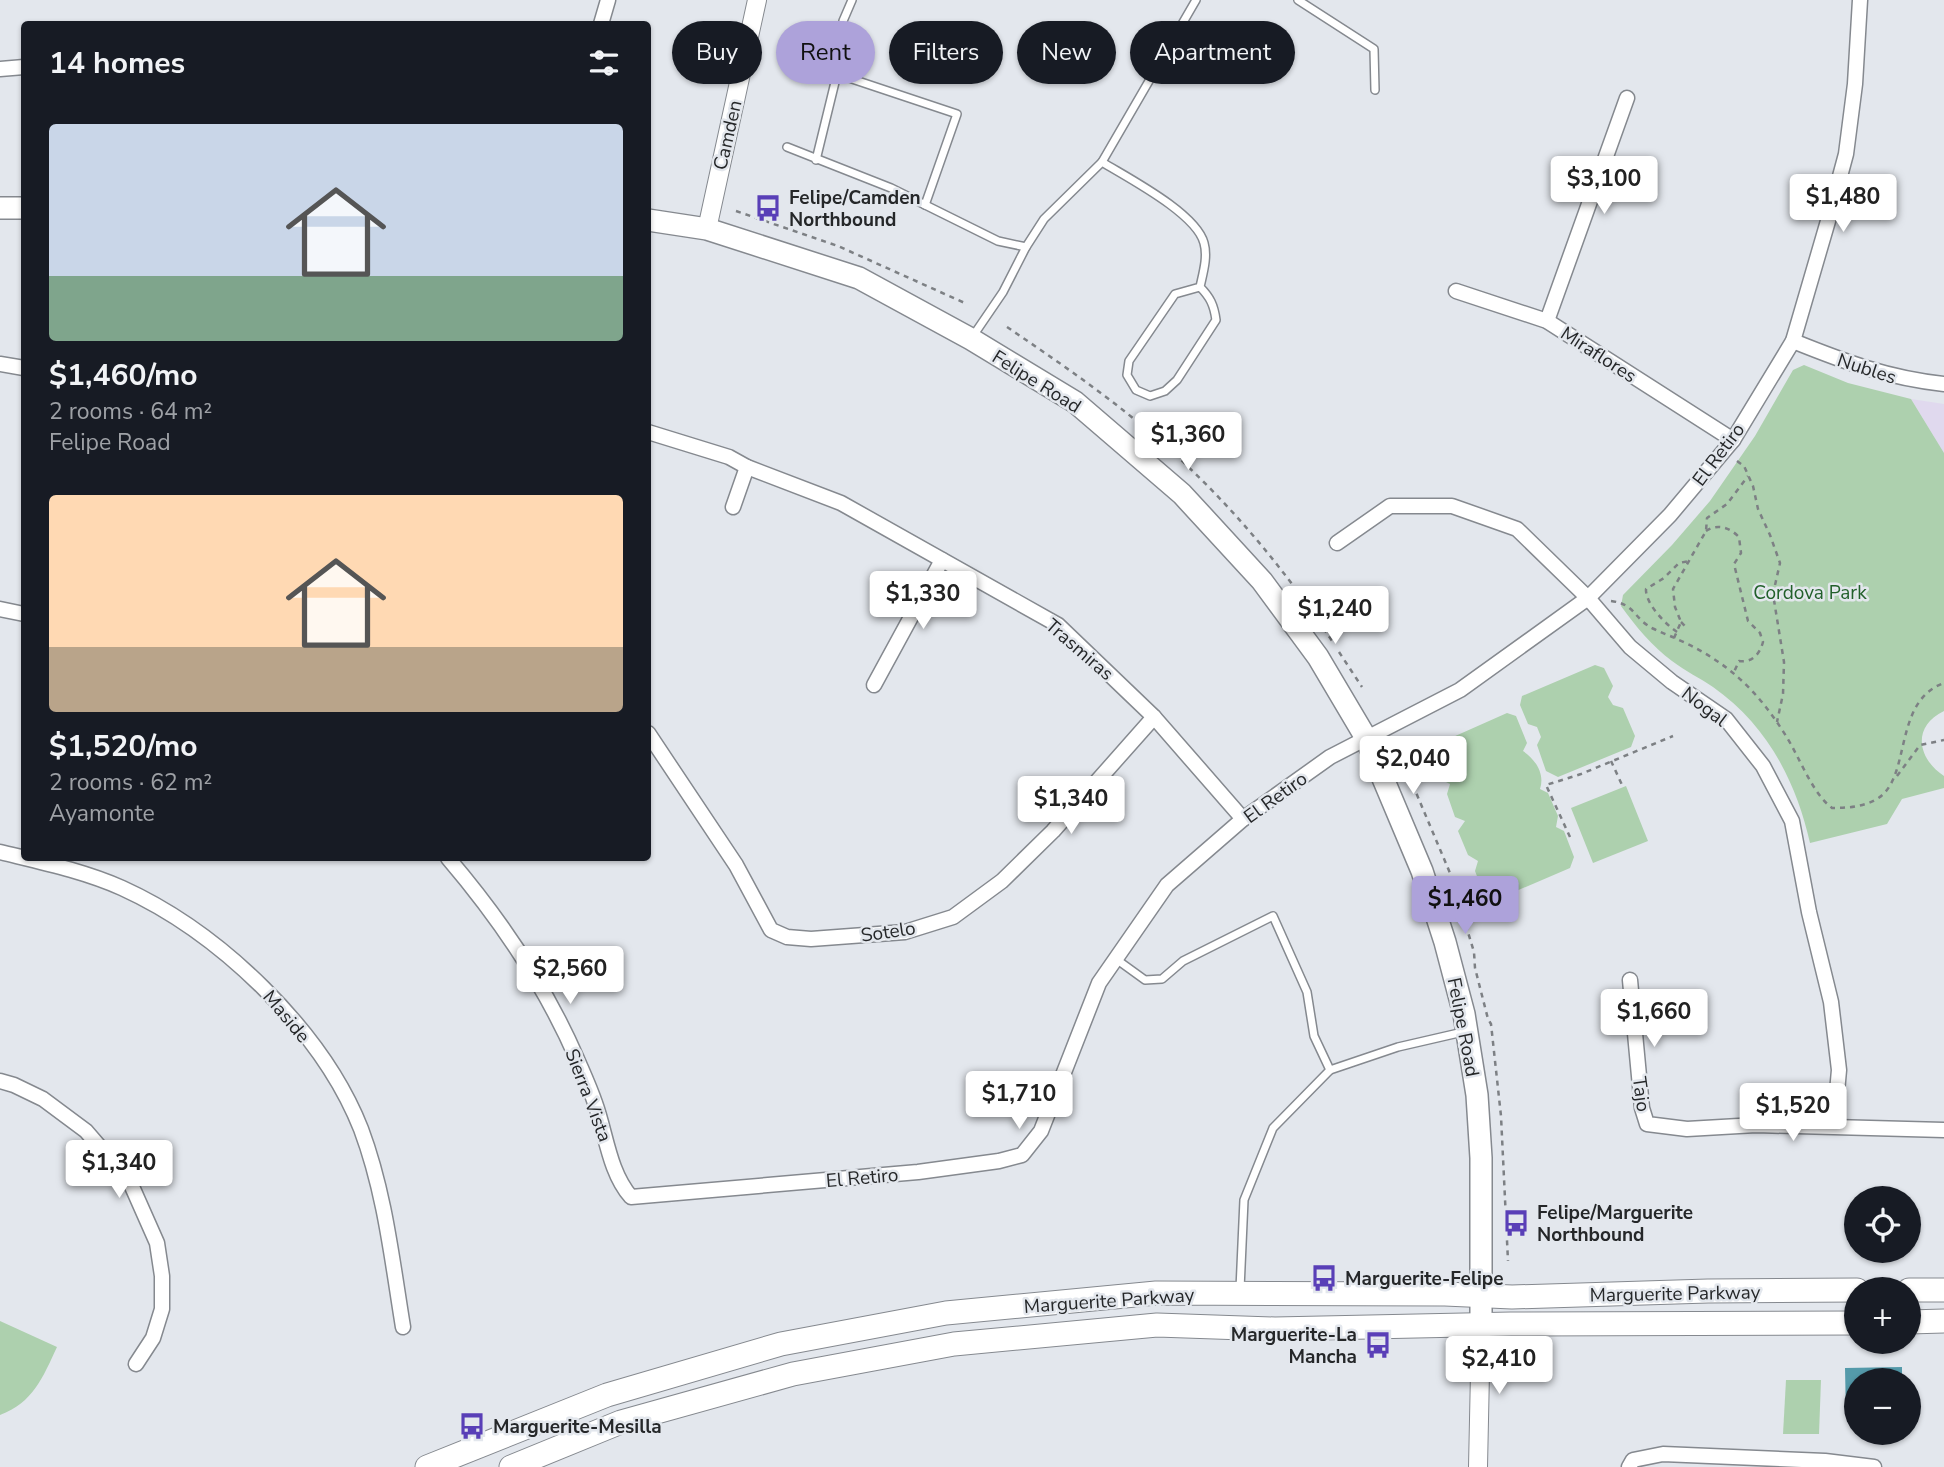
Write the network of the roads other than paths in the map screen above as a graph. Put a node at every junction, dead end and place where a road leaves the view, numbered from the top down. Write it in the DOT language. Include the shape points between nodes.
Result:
graph roads {
  1 [pos="608,0"];
  2 [pos="757,0"];
  3 [pos="852,0"];
  4 [pos="1196,0"];
  5 [pos="1298,0"];
  6 [pos="1860,0"];
  7 [pos="602,21"];
  8 [pos="842,21"];
  9 [pos="21,67"];
  10 [pos="0,69"];
  11 [pos="835,84"];
  12 [pos="867,84"];
  13 [pos="1376,90"];
  14 [pos="1628,98"];
  15 [pos="787,147"];
  16 [pos="816,160"];
  17 [pos="1101,162"];
  18 [pos="925,205"];
  19 [pos="0,208"];
  20 [pos="21,208"];
  21 [pos="651,220"];
  22 [pos="707,229"];
  23 [pos="1026,247"];
  24 [pos="1200,287"];
  25 [pos="1456,291"];
  26 [pos="1547,321"];
  27 [pos="971,340"];
  28 [pos="1793,341"];
  29 [pos="0,364"];
  30 [pos="21,368"];
  31 [pos="1944,384"];
  32 [pos="651,433"];
  33 [pos="1733,440"];
  34 [pos="747,467"];
  35 [pos="733,507"];
  36 [pos="1338,543"];
  37 [pos="943,559"];
  38 [pos="1588,598"];
  39 [pos="0,610"];
  40 [pos="21,614"];
  41 [pos="874,685"];
  42 [pos="1154,717"];
  43 [pos="651,738"];
  44 [pos="1366,738"];
  45 [pos="1243,819"];
  46 [pos="0,852"];
  47 [pos="21,857"];
  48 [pos="39,861"];
  49 [pos="450,861"];
  50 [pos="1116,959"];
  51 [pos="1630,980"];
  52 [pos="1468,1031"];
  53 [pos="1330,1070"];
  54 [pos="0,1081"];
  55 [pos="1834,1125"];
  56 [pos="1944,1130"];
  57 [pos="631,1196"];
  58 [pos="1844,1290"];
  59 [pos="1921,1290"];
  60 [pos="1944,1290"];
  61 [pos="1240,1294"];
  62 [pos="1480,1295"];
  63 [pos="1944,1321"];
  64 [pos="1921,1322"];
  65 [pos="1844,1323"];
  66 [pos="1481,1325"];
  67 [pos="403,1327"];
  68 [pos="136,1364"];
  69 [pos="1825,1464"];
  70 [pos="427,1467"];
  71 [pos="511,1467"];
  72 [pos="1478,1467"];
  73 [pos="1629,1467"];
  74 [pos="1874,1467"];
  1 -- 7 [label="street"];
  2 -- 22 [label="street, Camden"];
  3 -- 8 [label="lane"];
  4 -- 17 [label="lane"];
  5 -- 13 [label="lane" via="1374,49"];
  6 -- 28 [label="street, El Retiro" via="1846,154"];
  9 -- 10 [label="street"];
  11 -- 16 [label="lane"];
  12 -- 18 [label="lane" via="957,114"];
  14 -- 26 [label="street"];
  15 -- 16 [label="lane"];
  16 -- 18 [label="lane"];
  17 -- 23 [label="lane" via="1044,219"];
  17 -- 24 [label="lane" via="1177,210 1198,230 1206,255"];
  18 -- 23 [label="lane" via="998,241"];
  19 -- 20 [label="main road"];
  21 -- 22 [label="main road, Felipe Road"];
  22 -- 27 [label="main road, Felipe Road" via="859,278"];
  23 -- 27 [label="lane"];
  24 -- 24 [label="lane" via="1214,306 1216,320 1200,347 1165,391 1150,396 1136,390 1127,375 1129,360 1175,294"];
  25 -- 26 [label="street, Miraflores"];
  26 -- 33 [label="street, Miraflores"];
  27 -- 44 [label="main road, Felipe Road" via="1075,402 1182,494 1262,580 1318,657"];
  28 -- 31 [label="street, Nubles" via="1904,380"];
  28 -- 33 [label="street, El Retiro"];
  29 -- 30 [label="street"];
  32 -- 34 [label="street, Trasmiras"];
  33 -- 38 [label="street, El Retiro" via="1670,515"];
  34 -- 35 [label="street"];
  34 -- 37 [label="street, Trasmiras" via="842,503"];
  36 -- 38 [label="street, Nogal" via="1390,506 1452,506 1517,529"];
  37 -- 41 [label="street"];
  37 -- 42 [label="street, Trasmiras" via="1058,625"];
  38 -- 44 [label="street, El Retiro" via="1460,690"];
  38 -- 55 [label="street, Nogal" via="1630,647 1726,719 1763,766 1792,821 1831,1002 1839,1070"];
  39 -- 40 [label="street"];
  42 -- 43 [label="street, Sotelo" via="1003,881 953,917 905,932 811,939 771,930 736,865"];
  42 -- 45 [label="street, Trasmiras"];
  44 -- 45 [label="street, El Retiro" via="1330,757"];
  44 -- 52 [label="main road, Felipe Road" via="1422,871"];
  45 -- 50 [label="street, El Retiro" via="1167,885"];
  46 -- 47 [label="street, Maside"];
  48 -- 67 [label="street, Maside" via="133,894 223,951 272,996 327,1065 360,1128 381,1193"];
  49 -- 57 [label="street, Sierra Vista" via="534,975 575,1054 617,1174"];
  50 -- 53 [label="lane" via="1145,980 1162,979 1183,961 1273,916 1307,992 1314,1036"];
  50 -- 57 [label="street, El Retiro" via="1099,983 1041,1131 1022,1155 918,1172"];
  51 -- 55 [label="street, Tajo" via="1647,1124 1686,1129"];
  52 -- 53 [label="lane" via="1398,1047"];
  52 -- 62 [label="main road, Felipe Road" via="1481,1158"];
  53 -- 61 [label="lane" via="1273,1128 1244,1200"];
  54 -- 68 [label="street" via="43,1099 86,1131 130,1182 157,1243 163,1276 162,1309 153,1338"];
  55 -- 56 [label="street"];
  58 -- 62 [label="main road, Marguerite Parkway"];
  59 -- 60 [label="main road"];
  61 -- 62 [label="main road, Marguerite Parkway"];
  61 -- 70 [label="main road, Marguerite Parkway" via="1156,1293 946,1313 781,1344 607,1395"];
  62 -- 66 [label="main road, Felipe Road"];
  63 -- 64 [label="main road"];
  65 -- 66 [label="main road, Marguerite Parkway"];
  66 -- 71 [label="main road, Marguerite Parkway" via="1275,1329 1157,1325 954,1343 793,1374 621,1422"];
  66 -- 72 [label="street"];
  69 -- 73 [label="street" via="1663,1454 1633,1460"];
  69 -- 74 [label="street"];
}
